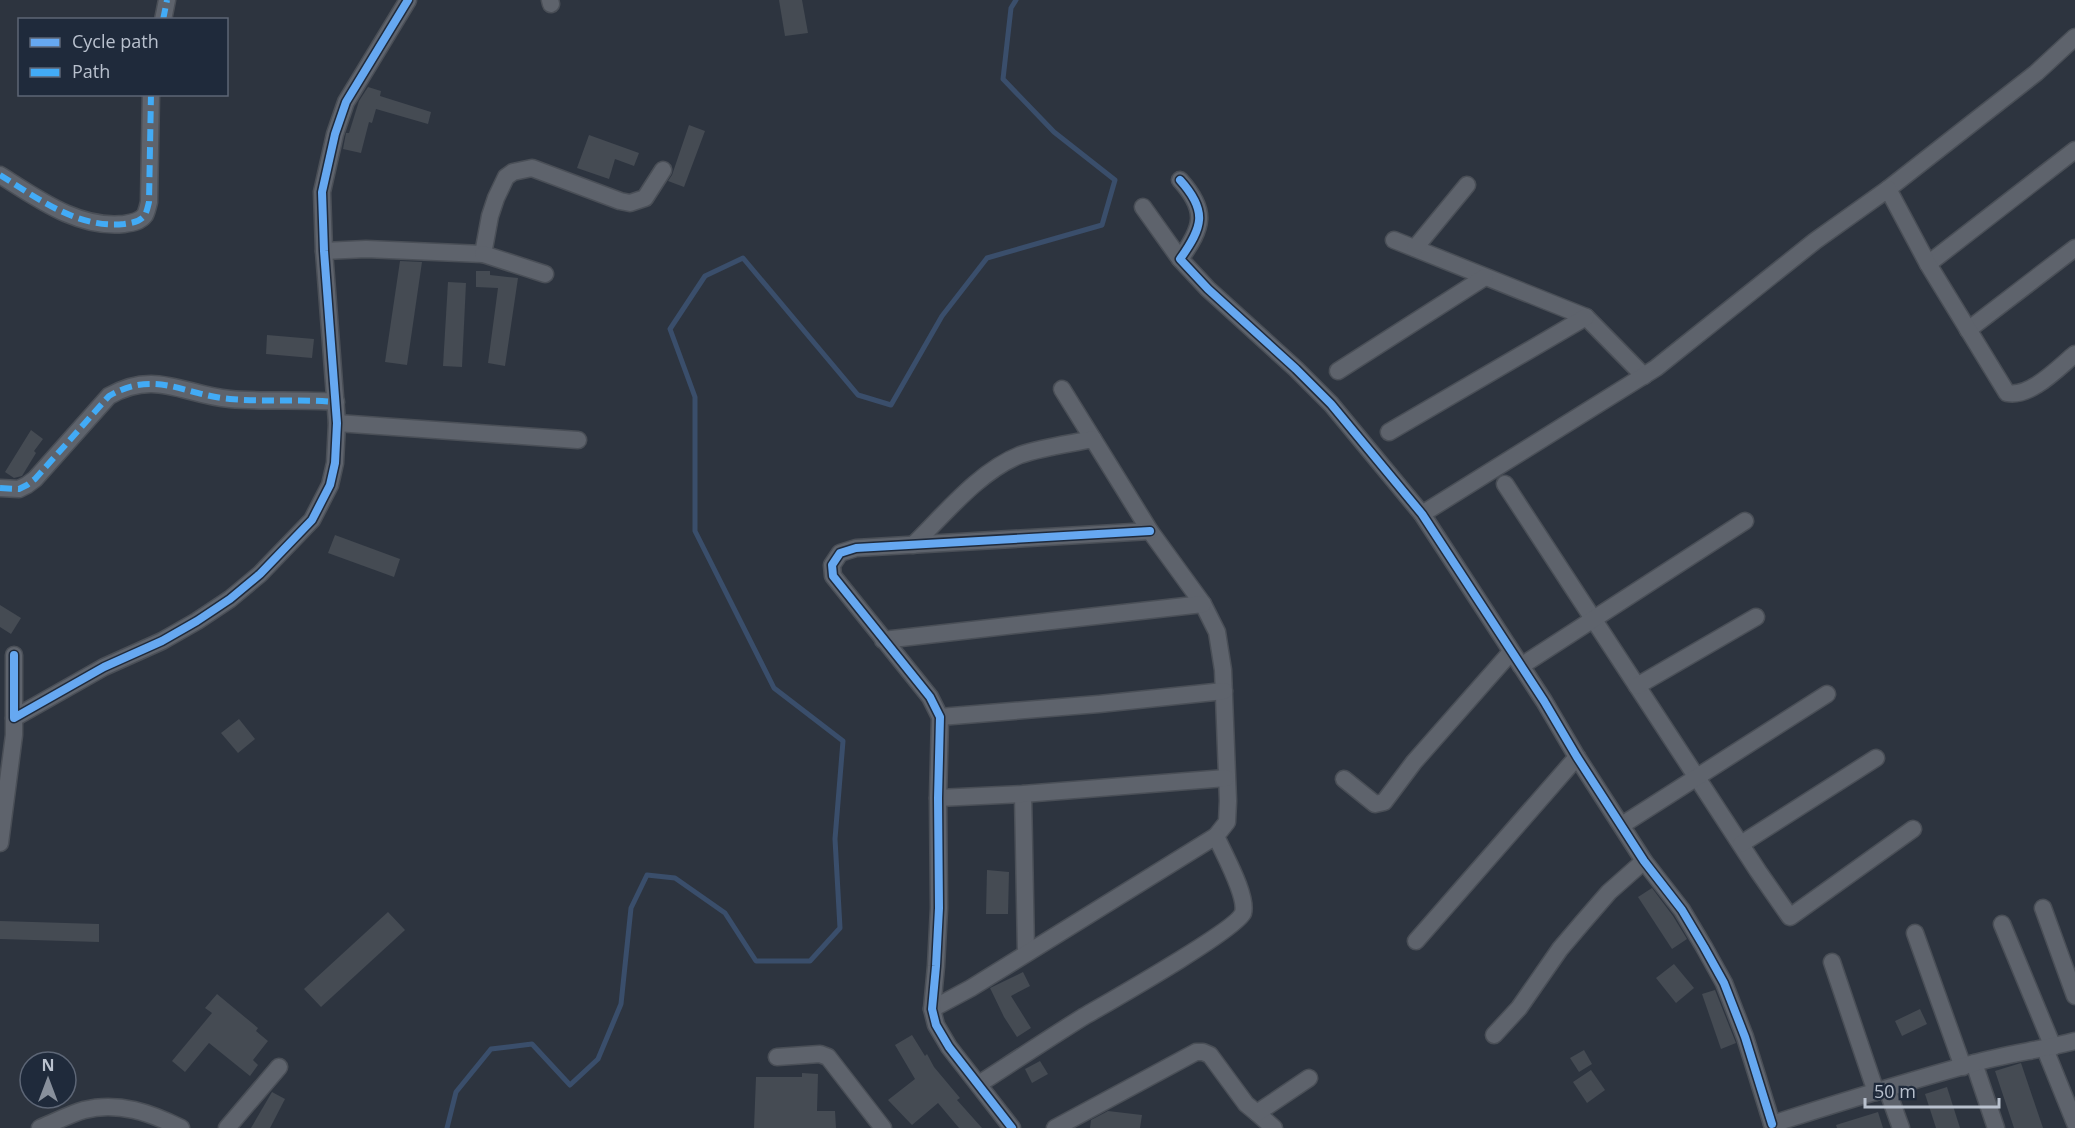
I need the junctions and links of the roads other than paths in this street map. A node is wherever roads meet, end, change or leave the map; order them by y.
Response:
1 (167, 0) edge
2 (408, 0) edge
3 (163, 18) edge
4 (2075, 37) edge
5 (151, 96) edge
6 (2075, 150) edge
7 (663, 170) dead end
8 (0, 175) edge
9 (1180, 180) dead end
10 (1467, 185) dead end
11 (1888, 189) junction
12 (1143, 207) dead end
13 (1394, 240) dead end
14 (1415, 248) junction
15 (2075, 248) edge
16 (324, 251) junction
17 (483, 254) junction
18 (1180, 259) junction
19 (1928, 264) junction
20 (545, 274) dead end
21 (1485, 277) junction
22 (1586, 317) junction
23 (1968, 330) junction
24 (2075, 354) edge
25 (1338, 371) dead end
26 (1644, 376) junction
27 (1062, 389) dead end
28 (336, 402) junction
29 (337, 423) junction
30 (1389, 432) dead end
31 (1093, 439) junction
32 (578, 440) dead end
33 (1505, 484) dead end
34 (0, 488) edge
35 (1422, 514) junction
36 (1745, 521) dead end
37 (1150, 531) junction
38 (913, 545) junction
39 (1203, 604) junction
40 (1756, 616) dead end
41 (1593, 620) junction
42 (883, 640) junction
43 (1511, 652) junction
44 (14, 655) dead end
45 (1521, 666) junction
46 (1637, 686) junction
47 (1224, 691) junction
48 (1827, 693) dead end
49 (940, 717) junction
50 (10, 729) edge
51 (1577, 757) junction
52 (1876, 758) dead end
53 (1698, 777) junction
54 (1226, 778) junction
55 (1344, 779) dead end
56 (1023, 794) junction
57 (938, 798) junction
58 (1622, 825) junction
59 (1913, 829) dead end
60 (1216, 836) junction
61 (0, 843) edge
62 (1741, 844) junction
63 (1644, 861) junction
64 (2043, 908) dead end
65 (2002, 924) dead end
66 (1916, 933) dead end
67 (1416, 942) dead end
68 (1026, 952) junction
69 (1832, 962) dead end
70 (2075, 996) edge
71 (932, 1009) junction
72 (1494, 1035) dead end
73 (2075, 1041) edge
74 (2049, 1048) junction
75 (777, 1057) dead end
76 (1968, 1065) junction
77 (279, 1067) dead end
78 (1310, 1078) dead end
79 (979, 1084) junction
80 (1881, 1090) junction
81 (1257, 1113) junction
82 (2075, 1123) edge
83 (1773, 1126) edge
84 (40, 1128) edge
85 (180, 1128) edge
86 (227, 1128) edge
87 (883, 1128) edge
88 (1012, 1128) edge
89 (1055, 1128) edge
90 (1274, 1128) edge
91 (1901, 1128) edge
92 (1996, 1128) edge

1 - 3 street
2 - 16 street
4 - 11 street
5 - 8 street
6 - 19 street
7 - 17 street
9 - 18 street
10 - 14 street
11 - 19 street
11 - 26 street
12 - 18 street
13 - 14 street
14 - 21 street
15 - 23 street
16 - 17 street
16 - 28 street
17 - 20 street
18 - 35 street
19 - 23 street
21 - 22 street
21 - 25 street
22 - 26 street
22 - 30 street
23 - 24 street
26 - 35 street
27 - 31 street
28 - 29 street
28 - 34 street
29 - 32 street
29 - 50 street
31 - 37 street
31 - 38 street
33 - 41 street
35 - 43 street
36 - 41 street
37 - 38 street
37 - 39 street
38 - 42 street
39 - 42 street
39 - 47 street
40 - 46 street
41 - 45 street
41 - 46 street
42 - 49 street
43 - 45 street
43 - 55 street
44 - 50 street
45 - 51 street
46 - 53 street
47 - 49 street
47 - 54 street
48 - 53 street
49 - 57 street
50 - 61 street
51 - 58 street
51 - 67 street
52 - 62 street
53 - 58 street
53 - 62 street
54 - 56 street
54 - 60 street
56 - 57 street
56 - 68 street
57 - 71 street
58 - 63 street
59 - 62 street
60 - 68 street
60 - 79 street
63 - 72 street
63 - 83 street
64 - 70 street
65 - 74 street
66 - 76 street
68 - 71 street
69 - 80 street
71 - 79 street
73 - 74 street
74 - 76 street
74 - 82 street
75 - 87 street
76 - 80 street
76 - 92 street
77 - 86 street
78 - 81 street
79 - 88 street
80 - 83 street
80 - 91 street
81 - 89 street
81 - 90 street
84 - 85 street

